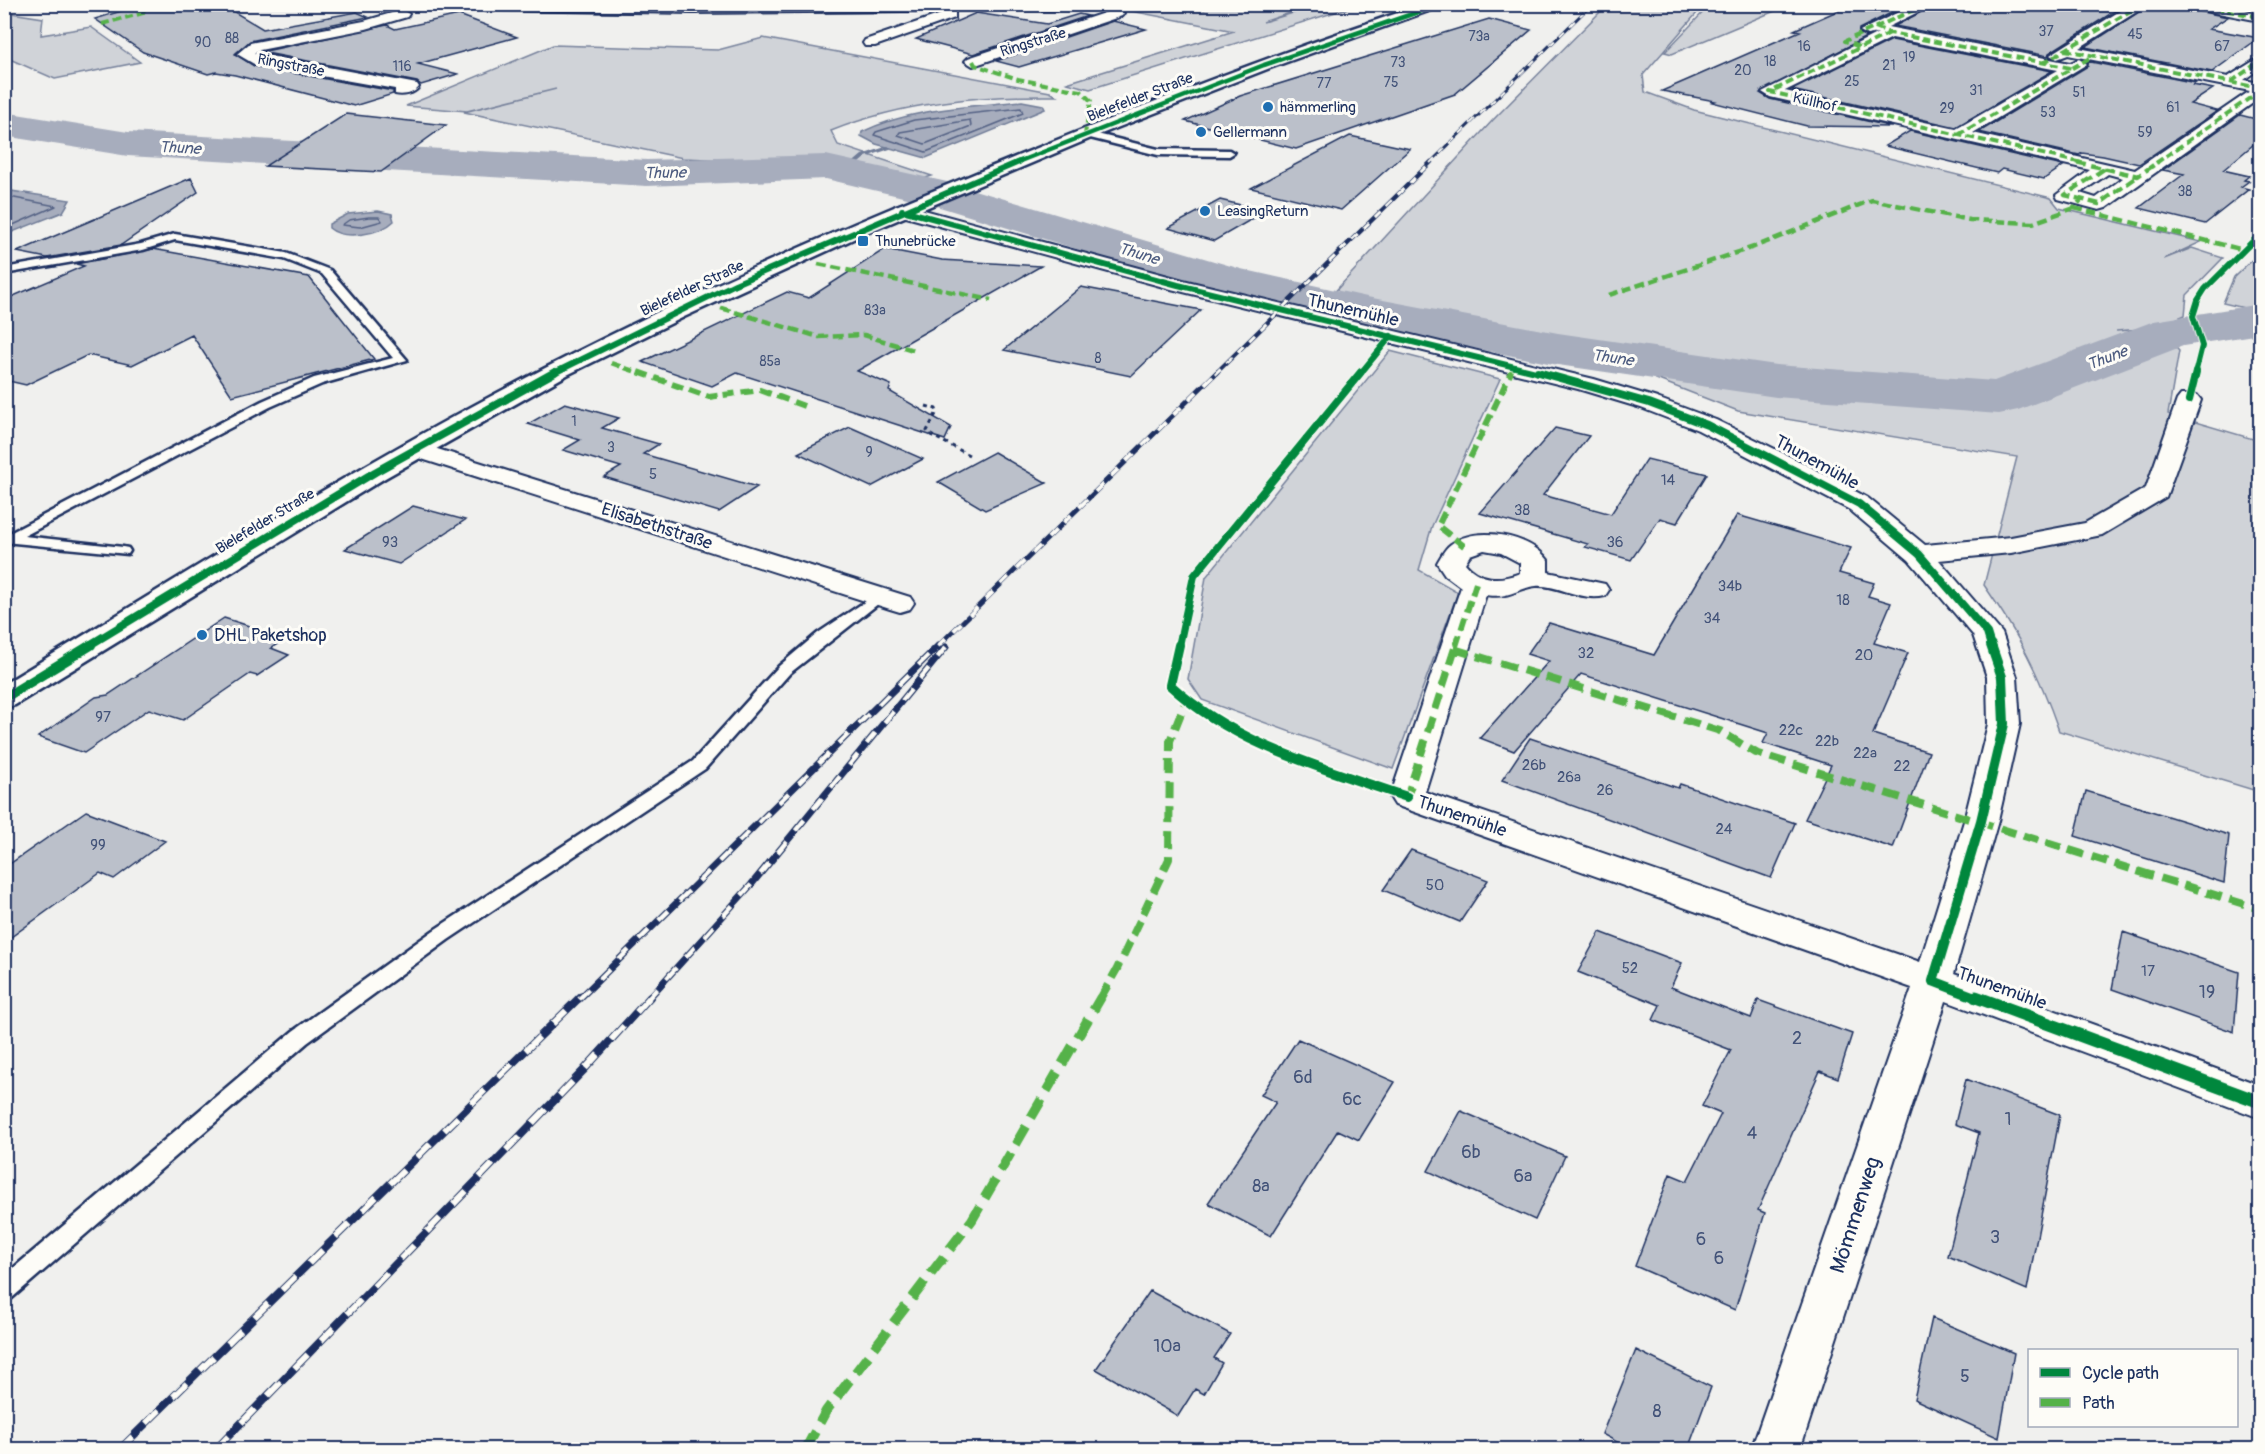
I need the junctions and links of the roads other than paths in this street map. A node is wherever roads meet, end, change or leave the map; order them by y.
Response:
1 (369, 4) edge
2 (1204, 4) edge
3 (1441, 4) edge
4 (1927, 4) edge
5 (2142, 4) edge
6 (2192, 4) edge
7 (446, 5) edge
8 (1034, 5) edge
9 (1163, 5) edge
10 (416, 6) junction
11 (585, 6) edge
12 (779, 6) edge
13 (892, 6) edge
14 (1124, 6) edge
15 (694, 7) edge
16 (962, 7) junction
17 (2260, 16) edge
18 (1882, 30) junction
19 (870, 44) dead end
20 (2065, 50) junction
21 (2093, 56) junction
22 (973, 61) dead end
23 (2043, 63) junction
24 (2258, 66) edge
25 (2071, 68) junction
26 (429, 80) dead end
27 (2231, 82) junction
28 (2260, 89) edge
29 (1085, 134) junction
30 (1958, 135) junction
31 (1229, 153) dead end
32 (2104, 169) junction
33 (2138, 176) junction
34 (912, 206) junction
35 (4, 271) edge
36 (2189, 400) dead end
37 (415, 449) junction
38 (7, 539) edge
39 (123, 551) dead end
40 (1919, 554) junction
41 (1534, 577) junction
42 (1476, 583) junction
43 (1595, 590) dead end
44 (889, 600) joint
45 (4, 698) edge
46 (1933, 981) junction
47 (2260, 1102) edge
48 (4, 1291) edge
49 (1775, 1449) edge

1 - 10 street
2 - 9 street
3 - 29 main road, Bielefelder Straße
4 - 18 street, Küllhof
5 - 20 street
6 - 17 street
7 - 10 street
7 - 11 street
8 - 14 street
8 - 16 street
9 - 14 street
10 - 26 street, Ringstraße
11 - 15 street
12 - 13 street
12 - 15 street
13 - 16 street
14 - 22 street, Ringstraße
16 - 19 street
18 - 23 street
18 - 30 street, Küllhof
20 - 21 street
20 - 23 street
21 - 25 street
21 - 27 street
23 - 25 street
24 - 27 street
25 - 30 street
27 - 28 street
28 - 33 street
29 - 31 lane
29 - 34 main road, Bielefelder Straße
30 - 32 street, Küllhof
32 - 33 street, Küllhof
32 - 33 street
34 - 37 main road, Bielefelder Straße
34 - 40 street, Thunemühle
35 - 38 lane
36 - 40 street
37 - 44 street, Elisabethstraße
37 - 45 main road, Bielefelder Straße
38 - 39 lane
40 - 46 street, Thunemühle
41 - 42 street
41 - 42 street
41 - 43 street
42 - 46 street, Thunemühle
44 - 48 lane
46 - 47 street, Thunemühle
46 - 49 street, Mömmenweg

